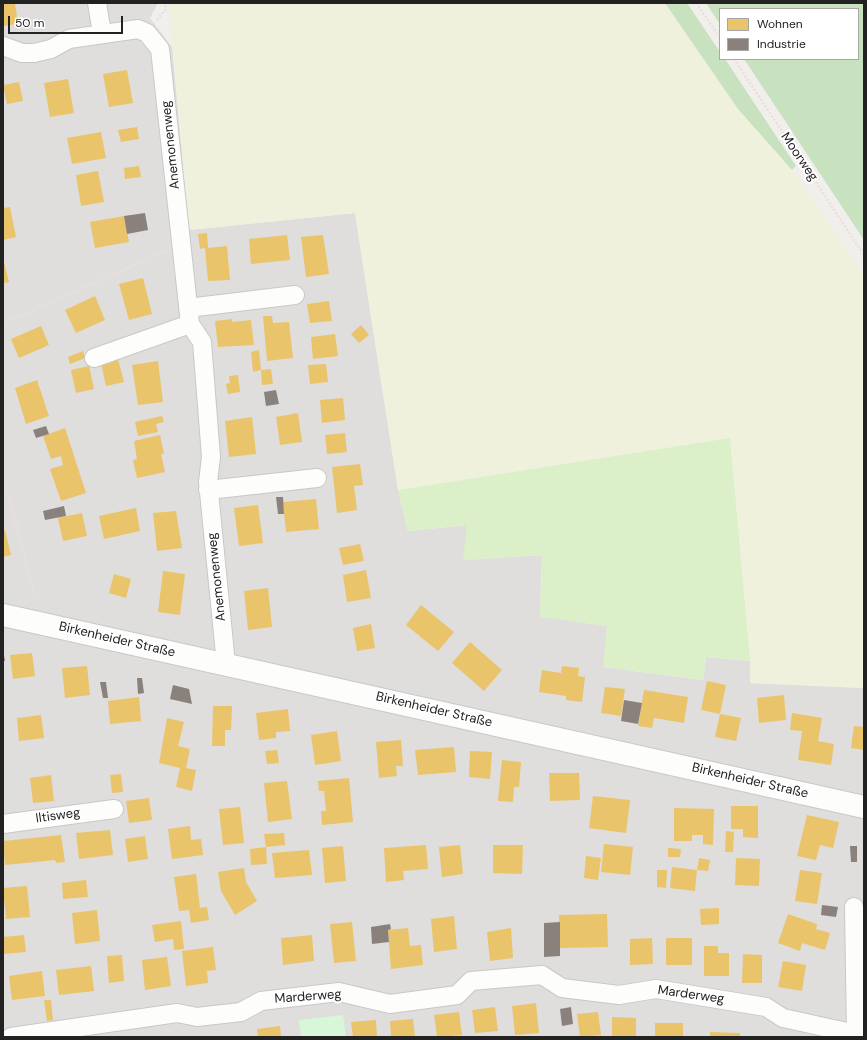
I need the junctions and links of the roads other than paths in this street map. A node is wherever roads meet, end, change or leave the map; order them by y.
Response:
1 (97, 3) edge
2 (102, 33) junction
3 (3, 46) edge
4 (295, 295) dead end
5 (189, 316) junction
6 (94, 358) dead end
7 (317, 478) dead end
8 (208, 490) junction
9 (3, 615) edge
10 (226, 664) junction
11 (864, 806) edge
12 (114, 809) dead end
13 (3, 824) edge
14 (854, 907) dead end
15 (856, 1035) edge
16 (11, 1037) edge

1 - 2 street
2 - 3 street, Anemonenweg
2 - 5 street, Anemonenweg
4 - 5 street
5 - 6 street
5 - 8 street, Anemonenweg
7 - 8 street
8 - 10 street, Anemonenweg
9 - 10 street, Birkenheider Straße
10 - 11 street, Birkenheider Straße
12 - 13 street, Iltisweg
14 - 15 street, Marderweg
15 - 16 street, Marderweg

